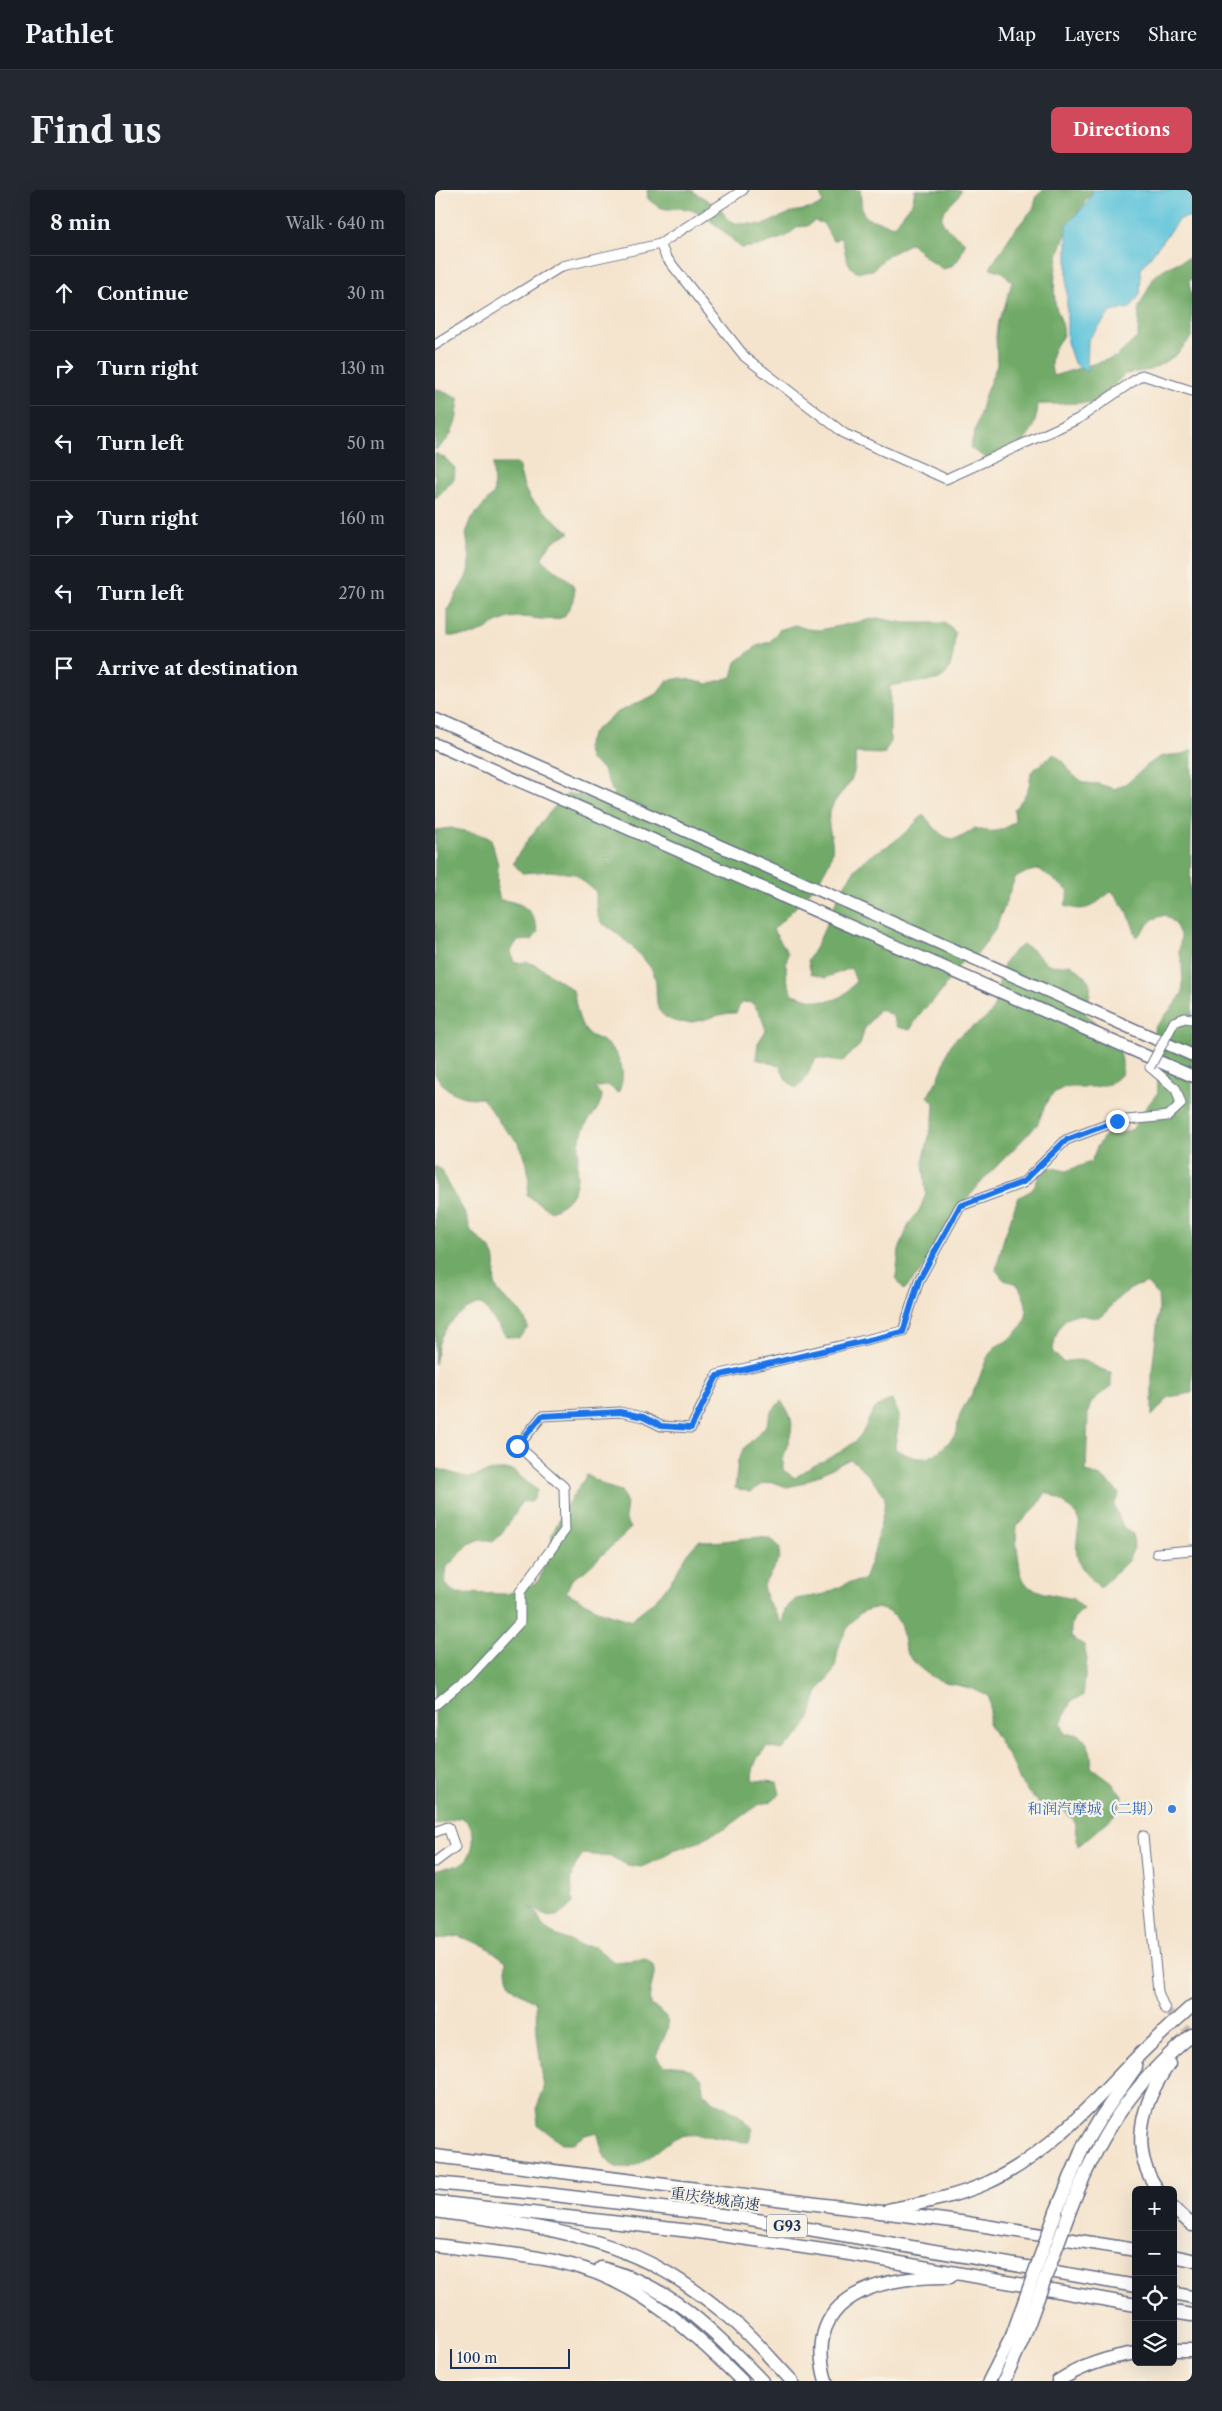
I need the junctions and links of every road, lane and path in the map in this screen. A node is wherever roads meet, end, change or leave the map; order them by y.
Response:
1 (743, 190) edge
2 (660, 244) junction
3 (435, 345) edge
4 (1192, 391) edge
5 (435, 720) edge
6 (435, 744) edge
7 (1192, 1019) edge
8 (1192, 1055) edge
9 (1192, 1076) edge
10 (1192, 1550) edge
11 (1157, 1553) dead end
12 (435, 1705) edge
13 (435, 1832) edge
14 (1143, 1836) dead end
15 (435, 1862) edge
16 (1192, 2006) edge
17 (1165, 2009) tunnel mouth
18 (1157, 2038) junction
19 (1188, 2038) edge
20 (435, 2156) edge
21 (435, 2183) edge
22 (1155, 2186) edge
23 (435, 2202) edge
24 (435, 2212) edge
25 (878, 2212) junction
26 (1177, 2212) edge
27 (1063, 2213) junction
28 (1192, 2225) edge
29 (435, 2245) edge
30 (1132, 2249) edge
31 (1177, 2257) edge
32 (1192, 2260) edge
33 (563, 2263) junction
34 (989, 2277) junction
35 (1132, 2285) edge
36 (1177, 2294) edge
37 (1192, 2297) edge
38 (1132, 2303) edge
39 (1177, 2313) edge
40 (1192, 2315) edge
41 (1017, 2338) junction
42 (1177, 2350) edge
43 (1192, 2350) edge
44 (1132, 2354) edge
45 (742, 2381) edge
46 (762, 2381) edge
47 (792, 2381) edge
48 (825, 2381) edge
49 (989, 2381) edge
50 (1003, 2381) edge
51 (1058, 2381) edge

1 - 2 street
2 - 3 street
2 - 4 street
5 - 8 main road
6 - 9 main road
7 - 12 street, bridge
10 - 11 street
13 - 15 street
14 - 17 street
16 - 18 highway
18 - 25 highway
18 - 27 highway
19 - 22 highway
19 - 27 highway
20 - 25 highway
21 - 35 highway, 重庆绕城高速 / G93
23 - 34 highway, G93
24 - 47 highway
25 - 30 highway
26 - 28 highway
27 - 41 highway, bridge
29 - 33 highway
31 - 32 highway
33 - 45 highway
33 - 46 highway
34 - 38 highway, G93
34 - 48 highway
36 - 37 highway
39 - 40 highway
41 - 49 highway
41 - 50 highway
42 - 43 highway
44 - 51 highway

